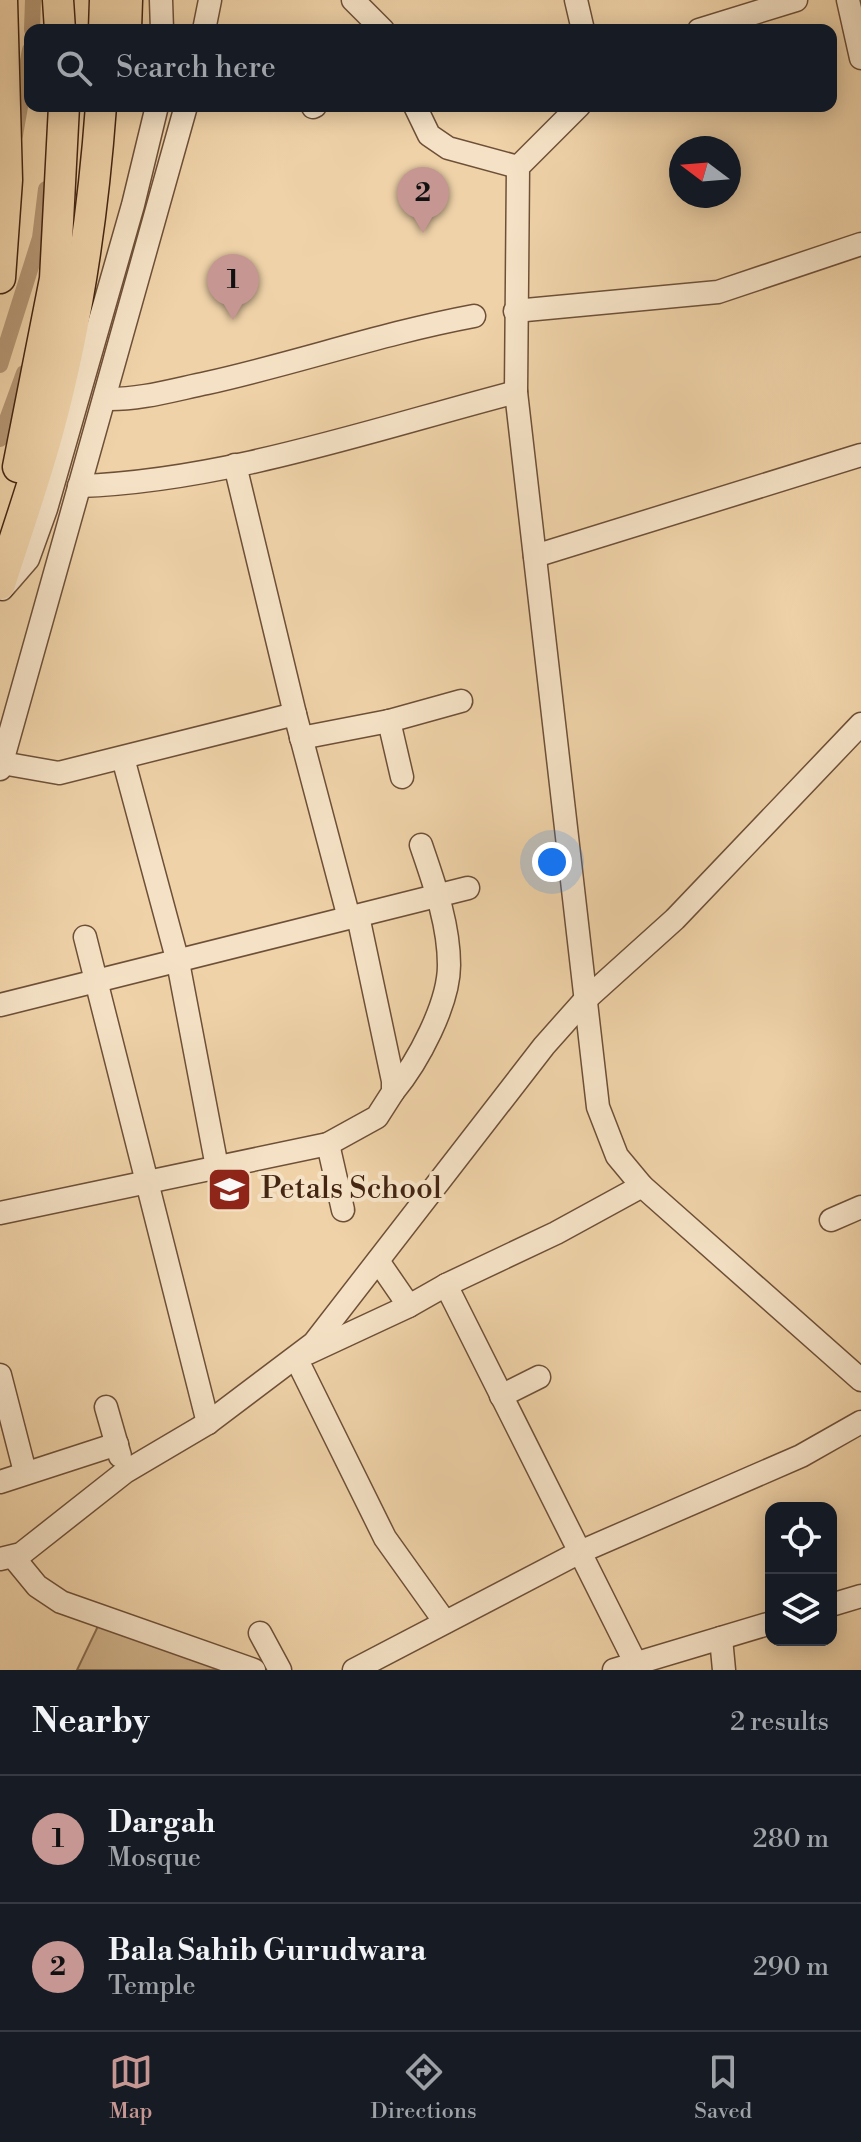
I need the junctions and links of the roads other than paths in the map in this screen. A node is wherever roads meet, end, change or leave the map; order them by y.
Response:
1 (2, 0) edge
2 (58, 0) edge
3 (105, 0) edge
4 (127, 0) edge
5 (161, 0) edge
6 (210, 0) edge
7 (353, 0) edge
8 (576, 0) edge
9 (796, 0) edge
10 (848, 0) edge
11 (60, 24) edge
12 (104, 24) edge
13 (126, 24) edge
14 (162, 24) edge
15 (205, 24) edge
16 (377, 24) edge
17 (582, 24) edge
18 (718, 24) edge
19 (861, 58) edge
20 (64, 112) edge
21 (101, 112) edge
22 (113, 112) edge
23 (155, 112) edge
24 (184, 112) edge
25 (418, 112) edge
26 (573, 112) edge
27 (518, 167) junction
28 (94, 201) junction
29 (861, 244) edge
30 (0, 278) edge
31 (515, 311) junction
32 (474, 316) dead end
33 (516, 392) junction
34 (105, 399) junction
35 (861, 455) edge
36 (235, 465) junction
37 (79, 486) junction
38 (0, 527) edge
39 (535, 556) junction
40 (28, 559) junction
41 (57, 564) junction
42 (0, 584) edge
43 (0, 591) edge
44 (461, 701) dead end
45 (295, 714) junction
46 (389, 721) junction
47 (860, 728) edge
48 (301, 738) junction
49 (123, 758) junction
50 (1, 766) edge
51 (402, 777) dead end
52 (421, 845) dead end
53 (468, 888) dead end
54 (438, 895) junction
55 (353, 917) junction
56 (85, 937) dead end
57 (178, 962) junction
58 (95, 979) junction
59 (584, 1001) junction
60 (0, 1005) edge
61 (393, 1092) junction
62 (328, 1144) junction
63 (217, 1167) junction
64 (148, 1183) junction
65 (642, 1186) junction
66 (861, 1207) edge
67 (343, 1210) dead end
68 (0, 1213) edge
69 (831, 1220) dead end
70 (378, 1261) junction
71 (446, 1285) junction
72 (409, 1306) junction
73 (296, 1358) junction
74 (0, 1375) edge
75 (539, 1377) dead end
76 (861, 1380) edge
77 (501, 1396) junction
78 (106, 1407) dead end
79 (861, 1422) edge
80 (208, 1423) junction
81 (117, 1444) junction
82 (25, 1472) junction
83 (125, 1472) junction
84 (0, 1482) edge
85 (580, 1552) junction
86 (7, 1558) edge
87 (861, 1596) edge
88 (837, 1603) edge
89 (445, 1622) junction
90 (765, 1625) edge
91 (260, 1633) dead end
92 (721, 1638) junction
93 (624, 1666) edge
94 (254, 1670) edge
95 (280, 1670) edge
96 (354, 1670) edge
97 (724, 1670) edge

1 - 30 highway
2 - 11 highway
3 - 12 highway
4 - 13 highway
5 - 14 street
6 - 15 street
7 - 16 street
8 - 17 street
9 - 18 street
10 - 19 street
20 - 38 highway
21 - 28 highway
22 - 28 highway
23 - 40 street
24 - 34 street
25 - 27 street
26 - 27 street
27 - 31 street
28 - 42 highway
29 - 31 street
31 - 33 street
32 - 34 street
33 - 36 street
33 - 39 street
34 - 37 street
35 - 39 street
36 - 37 street
36 - 45 street
37 - 41 street
39 - 59 street
40 - 41 street
40 - 43 street
41 - 50 street
44 - 46 street
45 - 48 street
45 - 49 street
46 - 48 street
46 - 51 street
47 - 59 street
48 - 55 street
49 - 50 street
49 - 57 street
52 - 54 street
53 - 54 street
54 - 55 street
54 - 61 street
55 - 57 street
55 - 61 street
56 - 58 street
57 - 58 street
57 - 63 street
58 - 60 street
58 - 64 street
59 - 65 street
59 - 70 street
61 - 62 street
62 - 63 street
62 - 67 street
63 - 64 street
64 - 68 street
64 - 80 street
65 - 71 street
65 - 76 street
66 - 69 street
70 - 72 street
70 - 73 street
71 - 72 street
71 - 77 street
72 - 73 street
73 - 80 street
73 - 89 street
74 - 82 street
75 - 77 street
77 - 85 street
78 - 81 street
79 - 85 street
80 - 83 street
81 - 82 street
81 - 83 street
82 - 84 street
83 - 86 street
85 - 89 street
85 - 93 street
86 - 94 street
87 - 88 street
89 - 96 street
90 - 92 street
91 - 95 street
92 - 93 street
92 - 97 street

